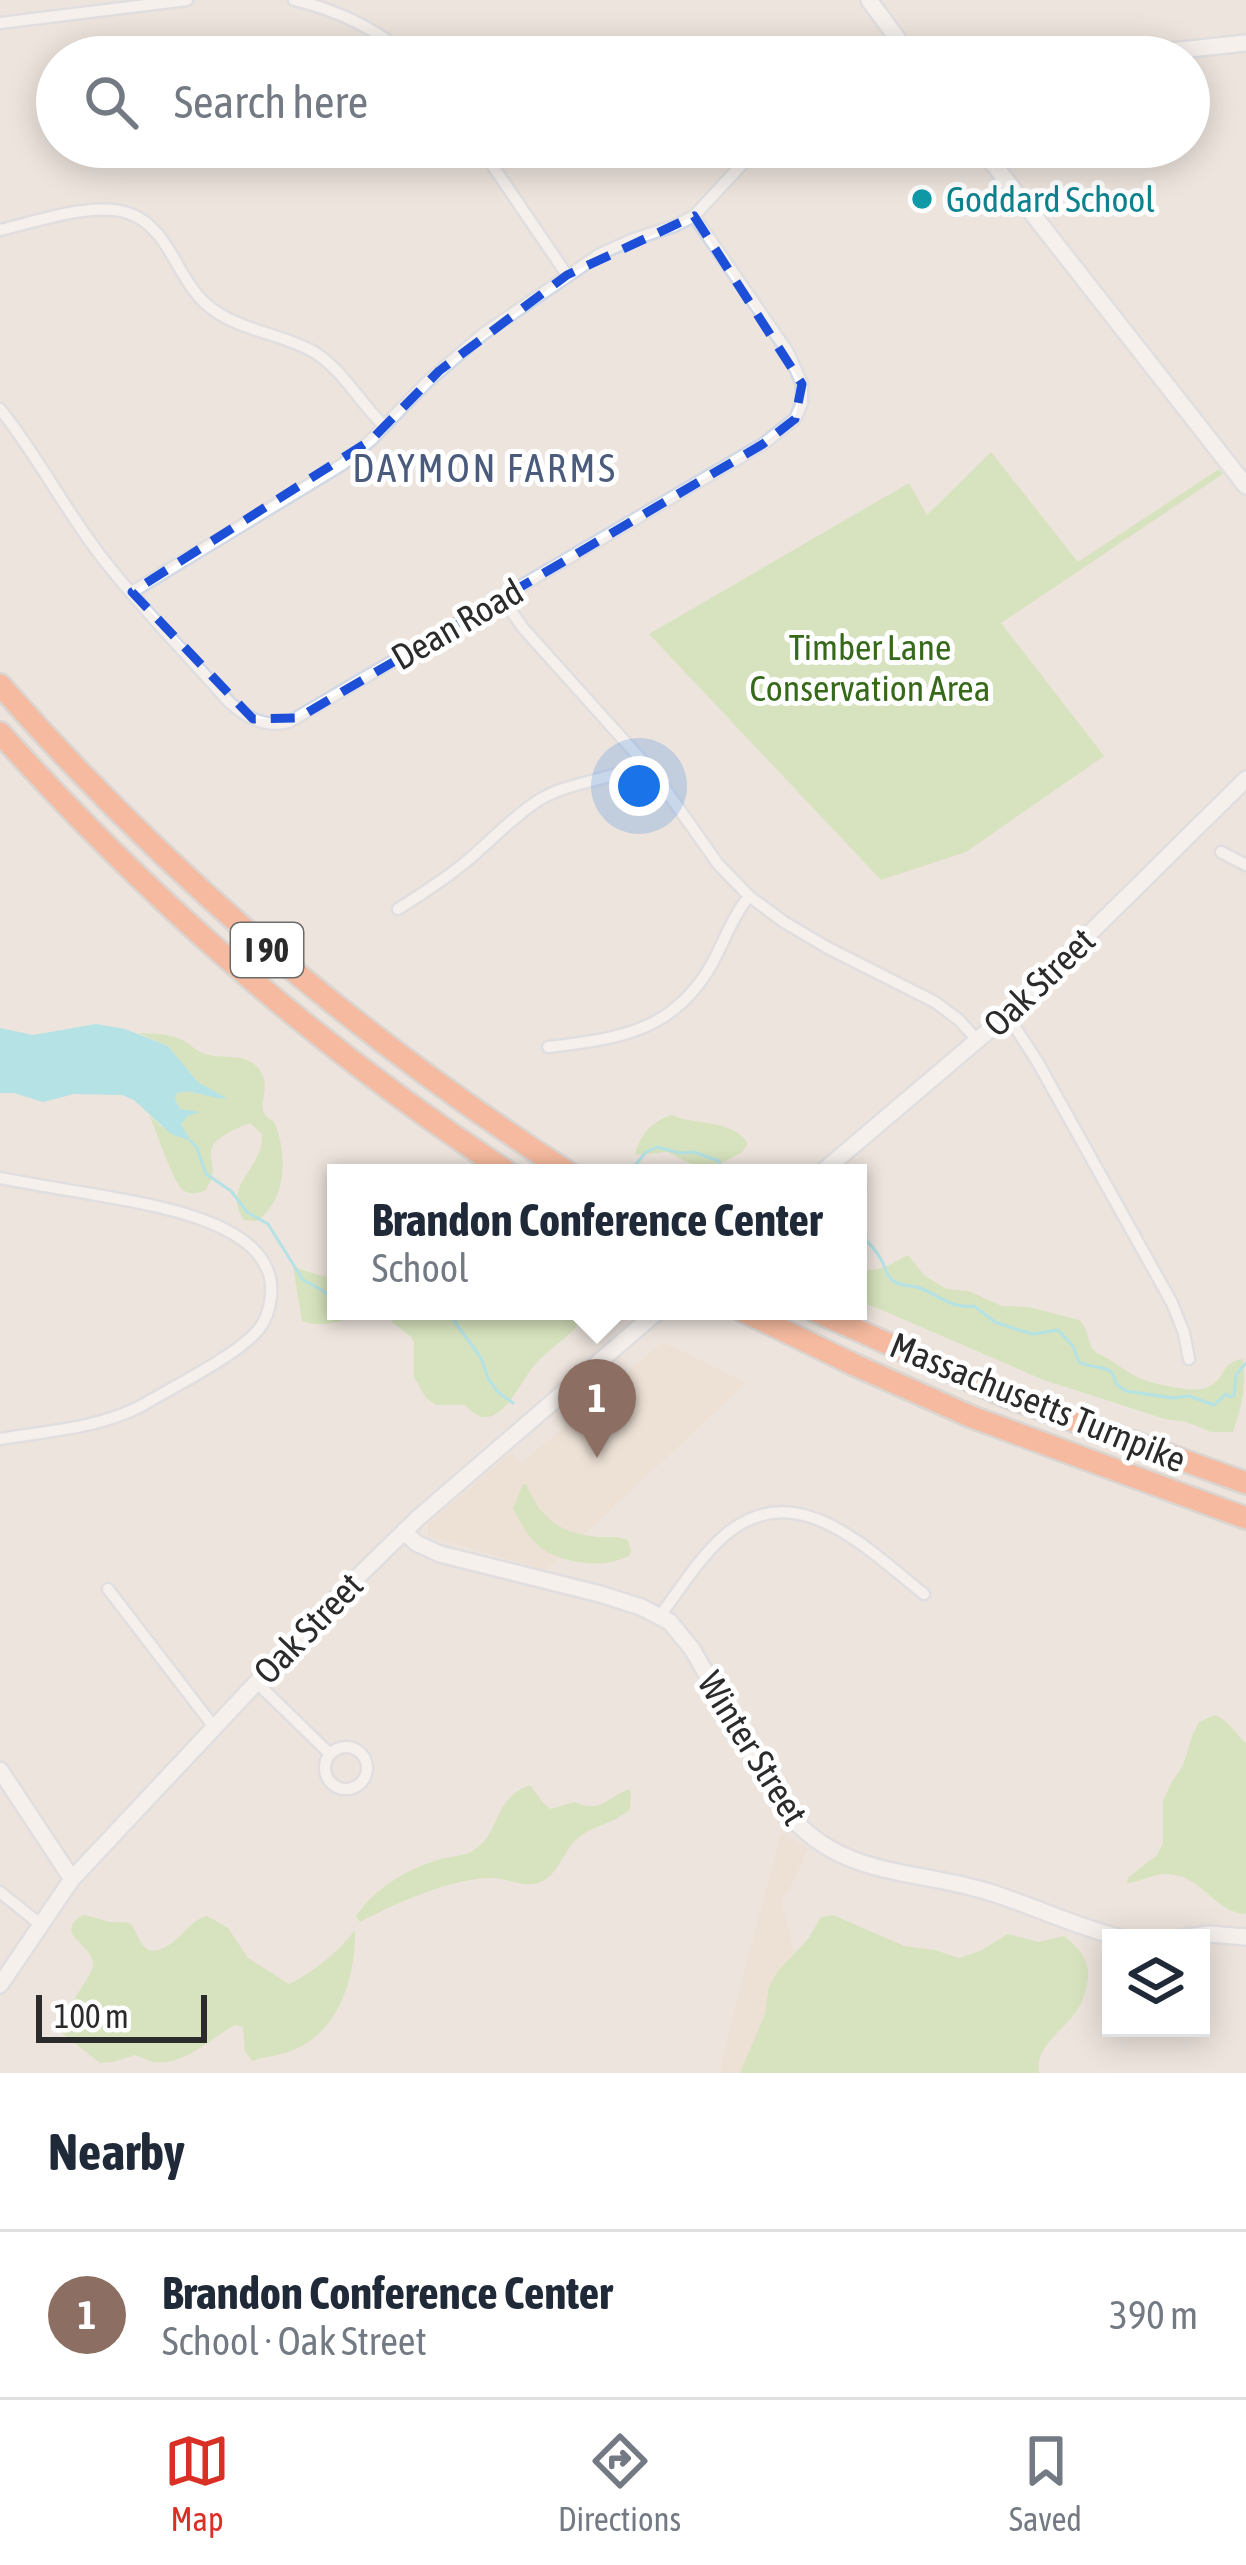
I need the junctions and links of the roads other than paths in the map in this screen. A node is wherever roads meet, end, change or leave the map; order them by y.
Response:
1 (187, 0) edge
2 (294, 0) edge
3 (869, 0) edge
4 (0, 23) edge
5 (380, 36) edge
6 (896, 36) edge
7 (1246, 43) edge
8 (1210, 47) edge
9 (494, 168) edge
10 (739, 168) edge
11 (996, 168) edge
12 (694, 216) junction
13 (0, 230) edge
14 (567, 275) junction
15 (0, 410) edge
16 (384, 426) junction
17 (1246, 487) edge
18 (132, 592) junction
19 (502, 598) junction
20 (0, 685) edge
21 (0, 733) edge
22 (643, 761) junction
23 (1246, 779) edge
24 (1221, 852) dead end
25 (1246, 866) edge
26 (749, 896) junction
27 (398, 909) dead end
28 (1006, 1015) junction
29 (977, 1040) junction
30 (548, 1047) dead end
31 (495, 1164) edge
32 (556, 1164) edge
33 (832, 1164) edge
34 (0, 1178) edge
35 (647, 1320) edge
36 (762, 1320) edge
37 (835, 1320) edge
38 (1189, 1359) dead end
39 (0, 1439) edge
40 (1246, 1483) edge
41 (1246, 1518) edge
42 (404, 1531) junction
43 (108, 1589) dead end
44 (924, 1594) dead end
45 (660, 1616) junction
46 (256, 1682) junction
47 (214, 1727) junction
48 (330, 1754) dead end
49 (0, 1770) edge
50 (72, 1879) junction
51 (0, 1892) edge
52 (41, 1925) junction
53 (1102, 1931) edge
54 (1210, 1934) edge
55 (1246, 1937) edge
56 (0, 1985) edge

1 - 4 street
2 - 5 street
3 - 6 main road
7 - 8 main road
9 - 14 street
10 - 12 street
11 - 17 main road
12 - 14 street
12 - 19 street, Dean Road
13 - 16 street
14 - 16 street
15 - 18 street, Dean Road
16 - 18 street
18 - 19 street, Dean Road
19 - 22 street
20 - 32 highway, I 90
21 - 31 highway, I 90
22 - 26 street
22 - 27 street
23 - 28 main road, Oak Street
24 - 25 street
26 - 29 street
26 - 30 street
28 - 29 main road, Oak Street
28 - 38 street
29 - 33 main road, Oak Street
34 - 39 street
35 - 42 main road, Oak Street
36 - 41 highway, Massachusetts Turnpike
37 - 40 highway, Massachusetts Turnpike
42 - 45 main road, Winter Street
42 - 46 main road, Oak Street
43 - 47 street
44 - 45 street
45 - 53 main road, Winter Street
46 - 47 main road, Oak Street
46 - 48 street
47 - 50 main road, Oak Street
49 - 50 main road
50 - 52 main road, Oak Street
51 - 52 street
52 - 56 main road, Oak Street
54 - 55 main road

